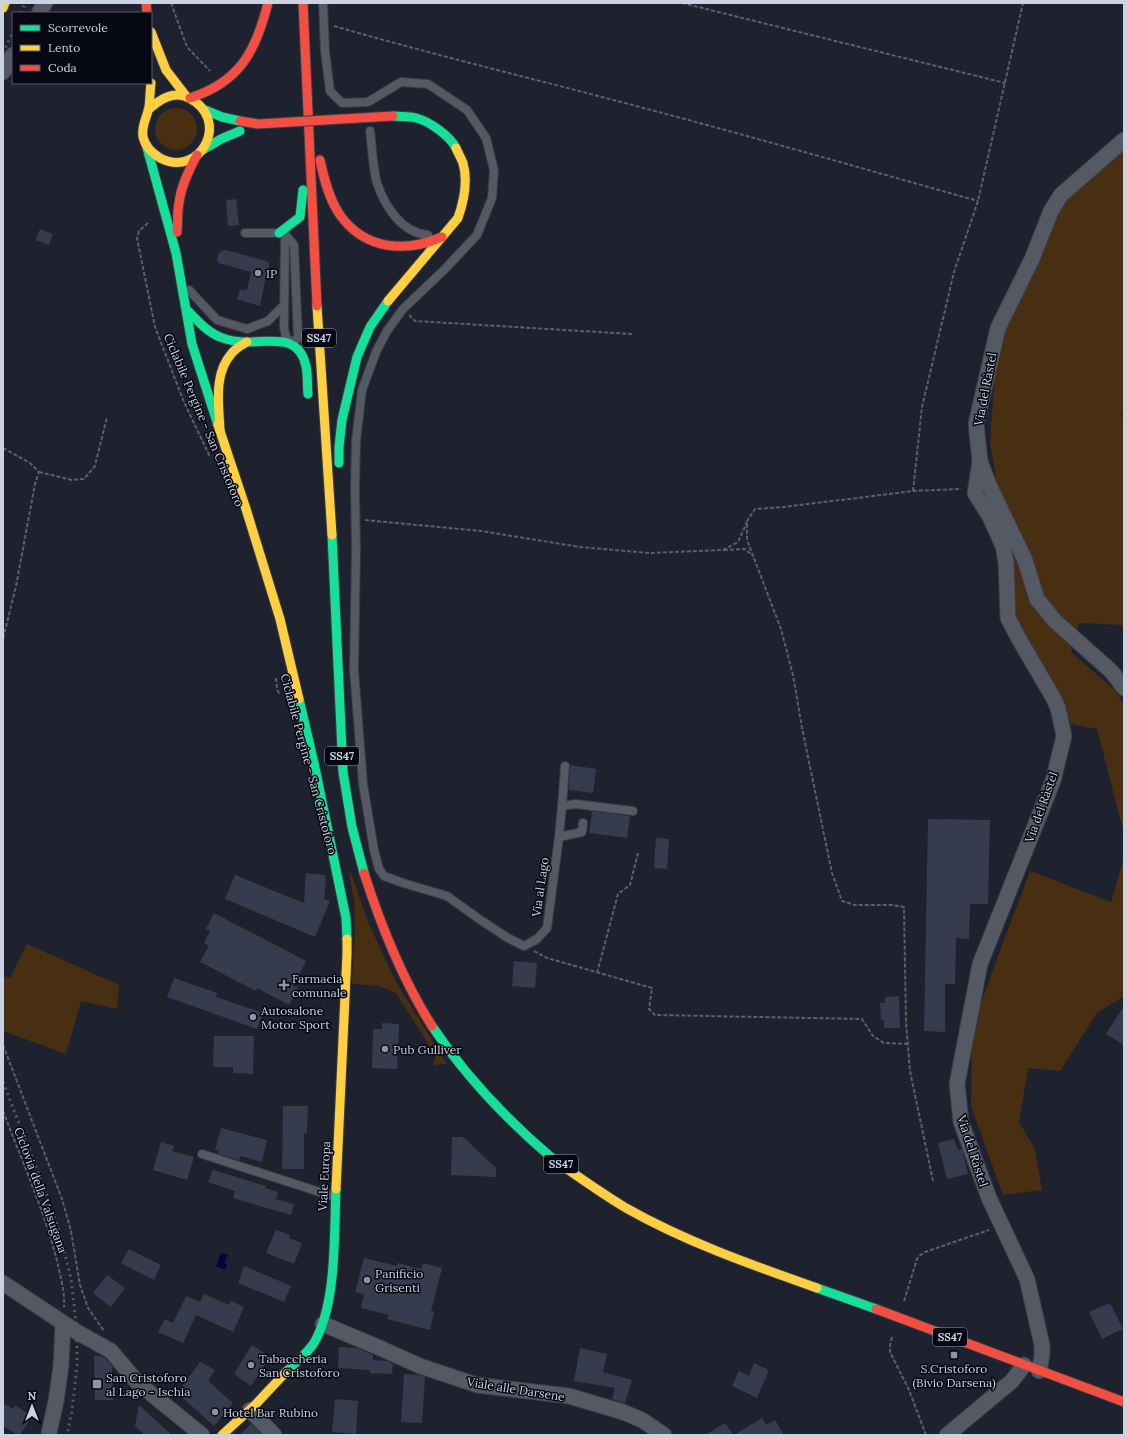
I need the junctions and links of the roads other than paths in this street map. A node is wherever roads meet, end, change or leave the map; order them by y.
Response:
1 (5, 3) edge
2 (45, 3) edge
3 (268, 3) edge
4 (303, 3) edge
5 (323, 3) edge
6 (3, 8) edge
7 (39, 12) edge
8 (152, 35) edge
9 (12, 57) edge
10 (3, 72) edge
11 (151, 84) edge
12 (188, 97) junction
13 (308, 104) junction
14 (148, 110) junction
15 (205, 110) junction
16 (258, 124) junction
17 (370, 131) dead end
18 (1124, 140) edge
19 (309, 143) junction
20 (146, 144) junction
21 (200, 152) junction
22 (245, 232) dead end
23 (282, 233) junction
24 (443, 237) junction
25 (176, 253) junction
26 (181, 283) junction
27 (284, 305) junction
28 (187, 310) junction
29 (247, 342) junction
30 (293, 344) junction
31 (308, 403) dead end
32 (220, 431) junction
33 (980, 461) junction
34 (339, 470) dead end
35 (338, 484) dead end
36 (320, 490) dead end
37 (332, 533) junction
38 (1124, 688) edge
39 (565, 766) dead end
40 (562, 806) junction
41 (633, 811) dead end
42 (583, 823) dead end
43 (559, 837) junction
44 (202, 1154) dead end
45 (335, 1197) junction
46 (3, 1283) edge
47 (63, 1323) junction
48 (323, 1324) junction
49 (1024, 1365) junction
50 (1040, 1371) junction
51 (1124, 1402) edge
52 (250, 1410) junction
53 (49, 1432) dead end
54 (660, 1434) edge
55 (202, 1435) edge
56 (222, 1435) edge
57 (274, 1435) edge
58 (947, 1435) edge

1 - 6 main road
2 - 7 street
3 - 12 main road
4 - 13 main road, SS47
5 - 43 lane, Via al Lago
8 - 12 main road
9 - 10 street
11 - 14 main road
12 - 14 main road
12 - 15 main road
13 - 19 main road, SS47
13 - 24 main road
14 - 20 main road
15 - 16 main road, bridge
15 - 21 main road
16 - 21 main road
16 - 24 main road, bridge
17 - 24 lane
18 - 33 street, Via del Ràstel
19 - 23 main road
19 - 37 main road, SS47
20 - 21 main road
20 - 25 main road
21 - 25 main road
22 - 23 lane
23 - 27 lane
23 - 30 lane
24 - 34 main road
25 - 26 main road, Viale Europa
26 - 27 lane
26 - 28 main road, Viale Europa
27 - 30 lane
28 - 29 main road
28 - 32 main road, Viale Europa
29 - 30 main road
29 - 32 main road
30 - 31 main road
32 - 45 main road, Viale Europa
33 - 38 street
33 - 50 street, Via del Ràstel
35 - 37 main road
36 - 37 main road
37 - 49 main road, SS47
39 - 40 lane, Via al Lago
40 - 41 lane
40 - 43 lane, Via al Lago
42 - 43 lane
44 - 45 lane
45 - 48 main road, Viale Europa
46 - 47 street
47 - 53 street
47 - 55 street
48 - 52 main road, Viale Europa
48 - 54 street, Viale alle Darsene
49 - 50 main road, SS47
49 - 58 street
50 - 51 main road, SS47
52 - 56 main road, Viale Europa
52 - 57 street

